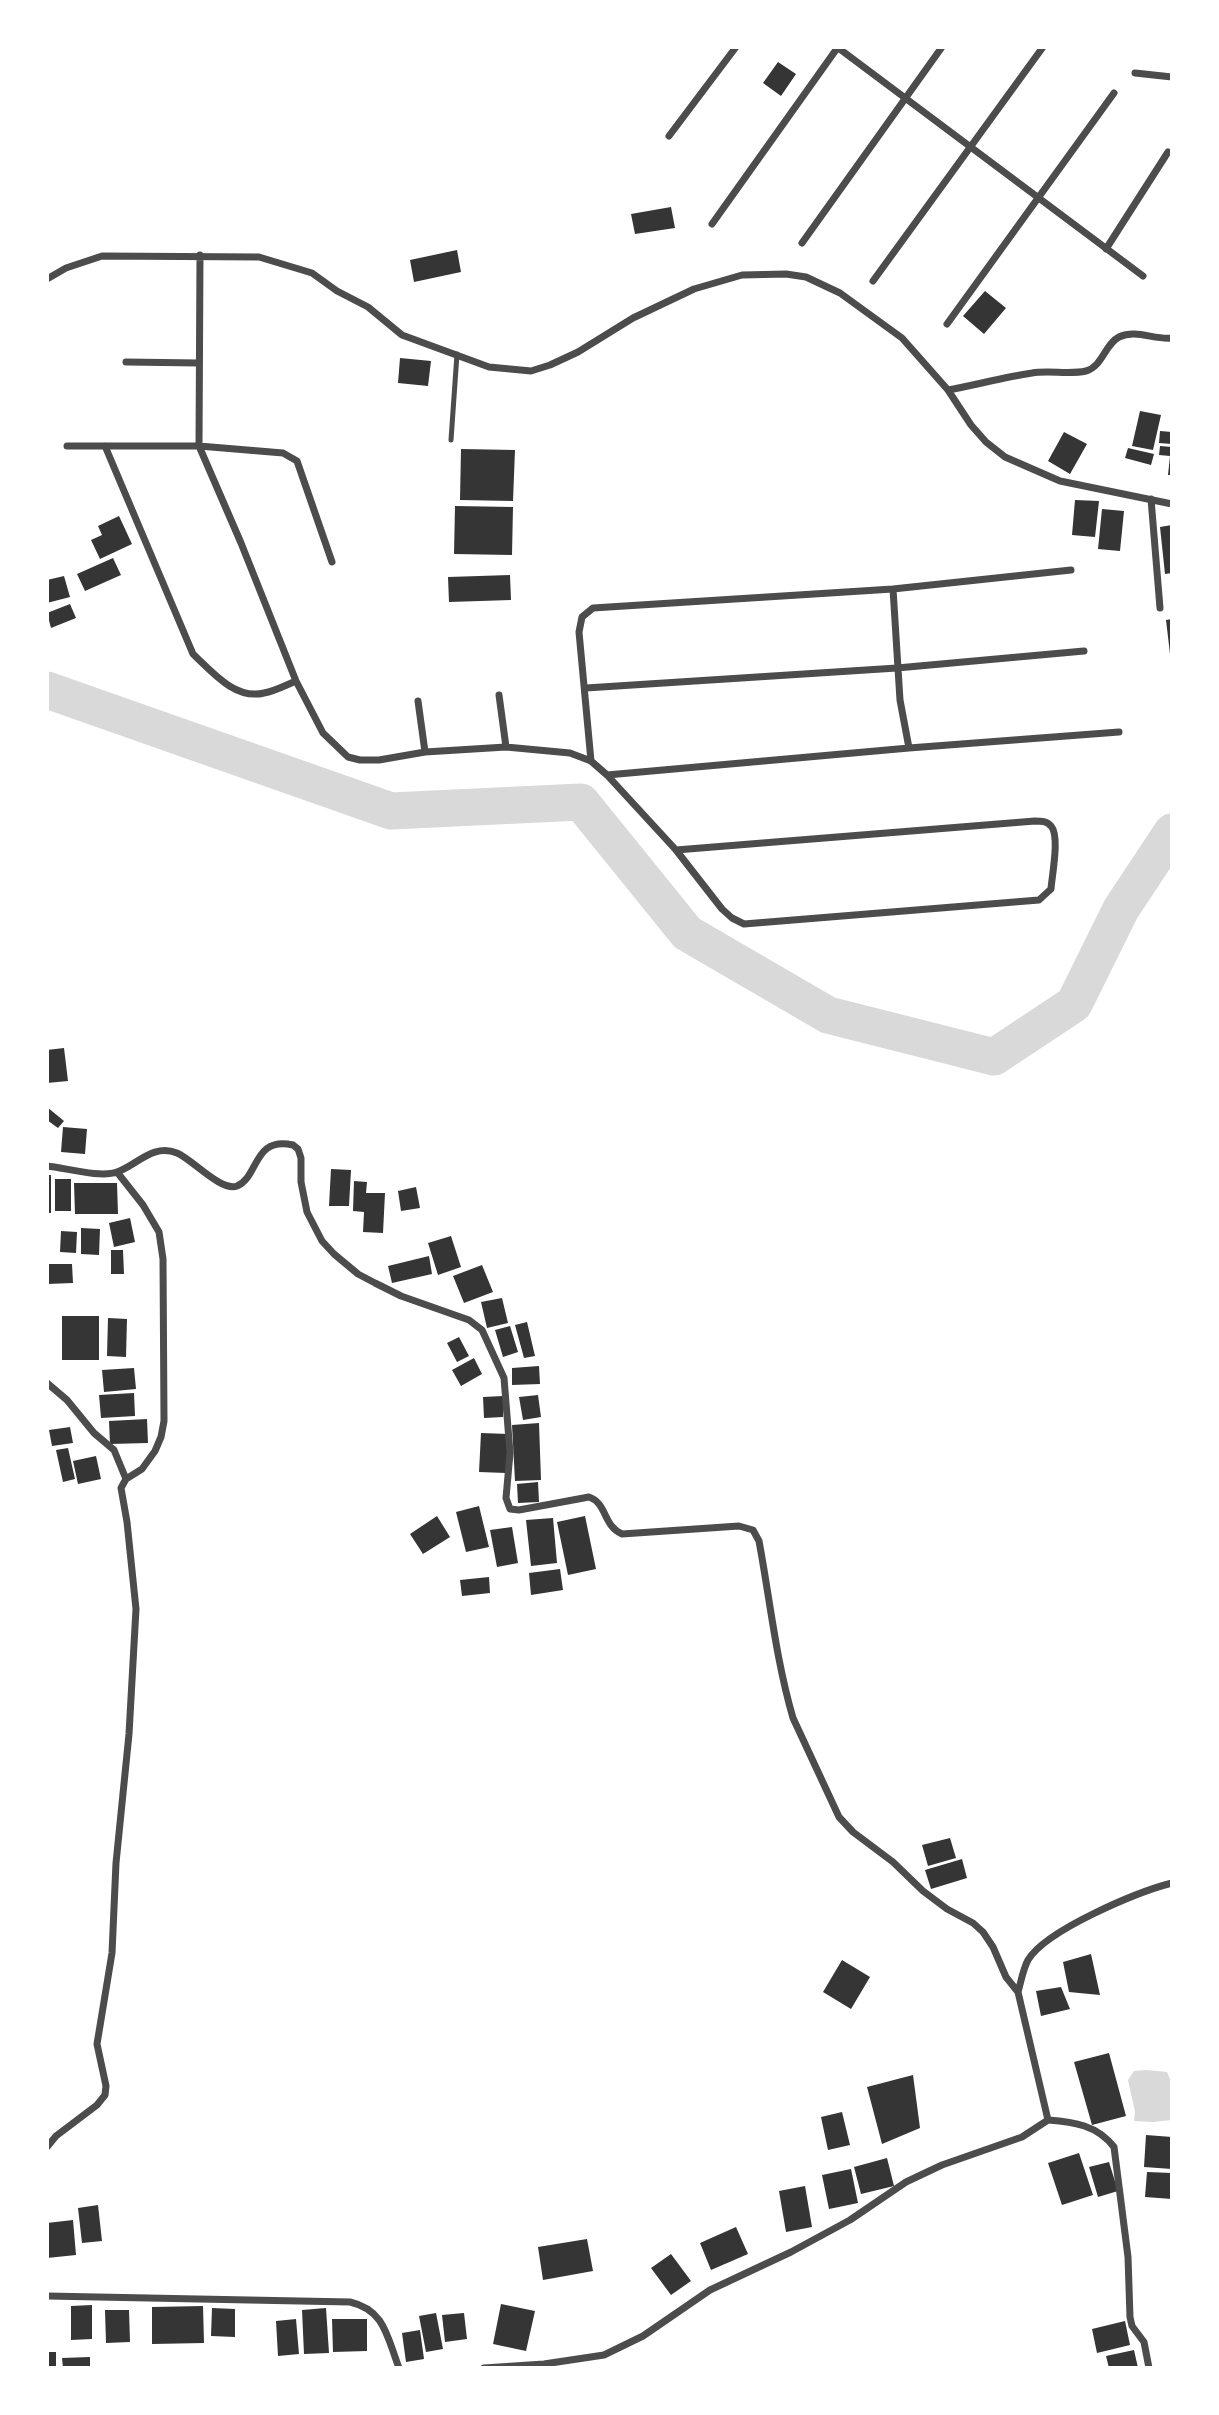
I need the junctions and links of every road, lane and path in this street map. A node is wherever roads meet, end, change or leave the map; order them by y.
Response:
1 (736, 47) edge
2 (942, 47) edge
3 (1043, 47) edge
4 (838, 48) edge
5 (1135, 74) dead end
6 (1172, 77) edge
7 (1114, 93) dead end
8 (905, 99) junction
9 (669, 136) dead end
10 (970, 147) junction
11 (1168, 152) dead end
12 (1038, 198) junction
13 (712, 224) dead end
14 (802, 243) dead end
15 (1106, 249) junction
16 (200, 255) junction
17 (1143, 276) dead end
18 (47, 279) edge
19 (873, 281) dead end
20 (947, 324) dead end
21 (1172, 338) edge
22 (457, 354) junction
23 (126, 362) dead end
24 (199, 363) junction
25 (948, 390) junction
26 (452, 440) dead end
27 (67, 446) dead end
28 (106, 446) junction
29 (199, 446) junction
30 (1151, 499) junction
31 (1172, 504) edge
32 (332, 562) dead end
33 (1071, 570) dead end
34 (893, 589) junction
35 (1160, 608) dead end
36 (1084, 651) dead end
37 (897, 668) junction
38 (296, 681) junction
39 (586, 688) junction
40 (499, 695) dead end
41 (418, 701) dead end
42 (1119, 732) dead end
43 (506, 747) junction
44 (909, 748) junction
45 (425, 752) junction
46 (591, 761) junction
47 (607, 775) junction
48 (676, 850) junction
49 (47, 1166) edge
50 (117, 1172) junction
51 (47, 1383) edge
52 (126, 1479) junction
53 (1172, 1883) edge
54 (1018, 1992) junction
55 (1048, 2120) junction
56 (47, 2147) edge
57 (47, 2296) edge
58 (399, 2368) edge
59 (484, 2368) edge
60 (1149, 2368) edge

1 - 9 street
2 - 8 street
3 - 10 street
4 - 8 street
4 - 13 street
5 - 6 street
7 - 12 street
8 - 10 street
8 - 14 street
10 - 12 street
10 - 19 street
11 - 15 street
12 - 15 street
12 - 20 street
15 - 17 street
16 - 18 street
16 - 22 street
16 - 24 street
21 - 25 street
22 - 25 street
22 - 26 lane
23 - 24 street
24 - 29 street
25 - 30 street
27 - 28 street
28 - 29 street
28 - 38 street
29 - 32 street
29 - 38 street
30 - 31 street
30 - 35 street
33 - 34 street
34 - 37 street
34 - 39 street
36 - 37 street
37 - 39 street
37 - 44 street
38 - 45 street
39 - 46 street
40 - 43 street
41 - 45 street
42 - 44 street
43 - 45 street
43 - 46 street
44 - 47 street
46 - 47 street
47 - 48 street
48 - 48 street
49 - 50 street
50 - 52 street
50 - 54 street
51 - 52 street
52 - 56 street
53 - 54 street
54 - 55 street
55 - 59 street
55 - 60 street
57 - 58 street

